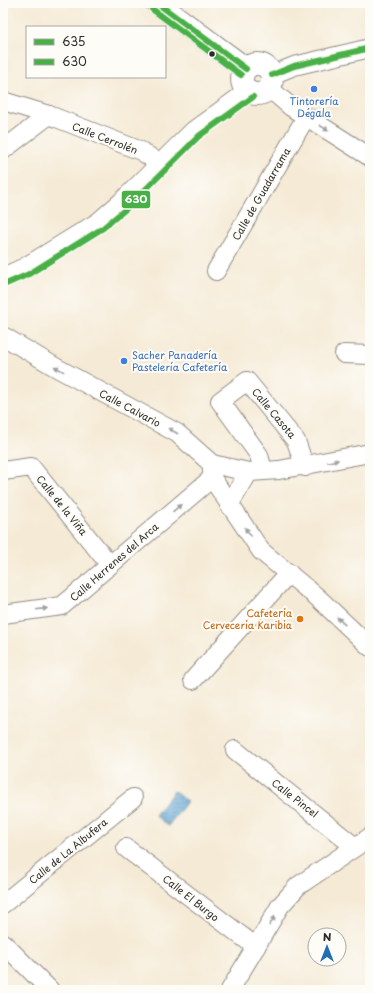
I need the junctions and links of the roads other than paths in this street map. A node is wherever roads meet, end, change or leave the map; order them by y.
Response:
1 (158, 3) edge
2 (370, 48) edge
3 (246, 69) junction
4 (271, 82) junction
5 (248, 92) junction
6 (3, 101) edge
7 (49, 116) junction
8 (306, 117) junction
9 (3, 150) edge
10 (370, 157) edge
11 (159, 164) junction
12 (216, 271) dead end
13 (3, 277) edge
14 (3, 336) edge
15 (344, 354) dead end
16 (370, 356) edge
17 (370, 453) edge
18 (305, 467) junction
19 (3, 471) edge
20 (212, 471) junction
21 (256, 472) junction
22 (229, 505) junction
23 (110, 565) junction
24 (289, 573) junction
25 (3, 614) edge
26 (370, 647) edge
27 (193, 680) dead end
28 (235, 750) dead end
29 (132, 798) dead end
30 (370, 837) edge
31 (355, 847) junction
32 (126, 848) dead end
33 (3, 904) edge
34 (3, 943) edge
35 (256, 947) junction
36 (50, 990) edge
37 (230, 990) edge

1 - 3 street
2 - 4 street
3 - 4 street
3 - 5 street
4 - 5 street
4 - 8 street
5 - 11 street
6 - 7 street, Calle Cerrolén
7 - 9 street
7 - 11 street, Calle Cerrolén
8 -> 10 street
8 - 12 street, Calle de Guadarrama
11 - 13 street
20 -> 14 street, Calle Calvario
15 - 16 street
18 -> 17 street
18 - 21 street
18 - 21 street, Calle Casota
19 - 23 street, Calle de la Viña
20 - 21 street
20 - 22 street, Calle Calvario
23 -> 20 street, Calle Herrenes del Arca
21 - 22 street
24 -> 22 street, Calle Calvario
25 -> 23 street, Calle Herrenes del Arca
26 -> 24 street, Calle Calvario
24 - 27 street
28 - 31 street, Calle Pincel
29 - 33 street, Calle de La Albufera
30 - 31 street
35 -> 31 street
32 - 35 street, Calle El Burgo
34 - 36 street
35 - 37 street

